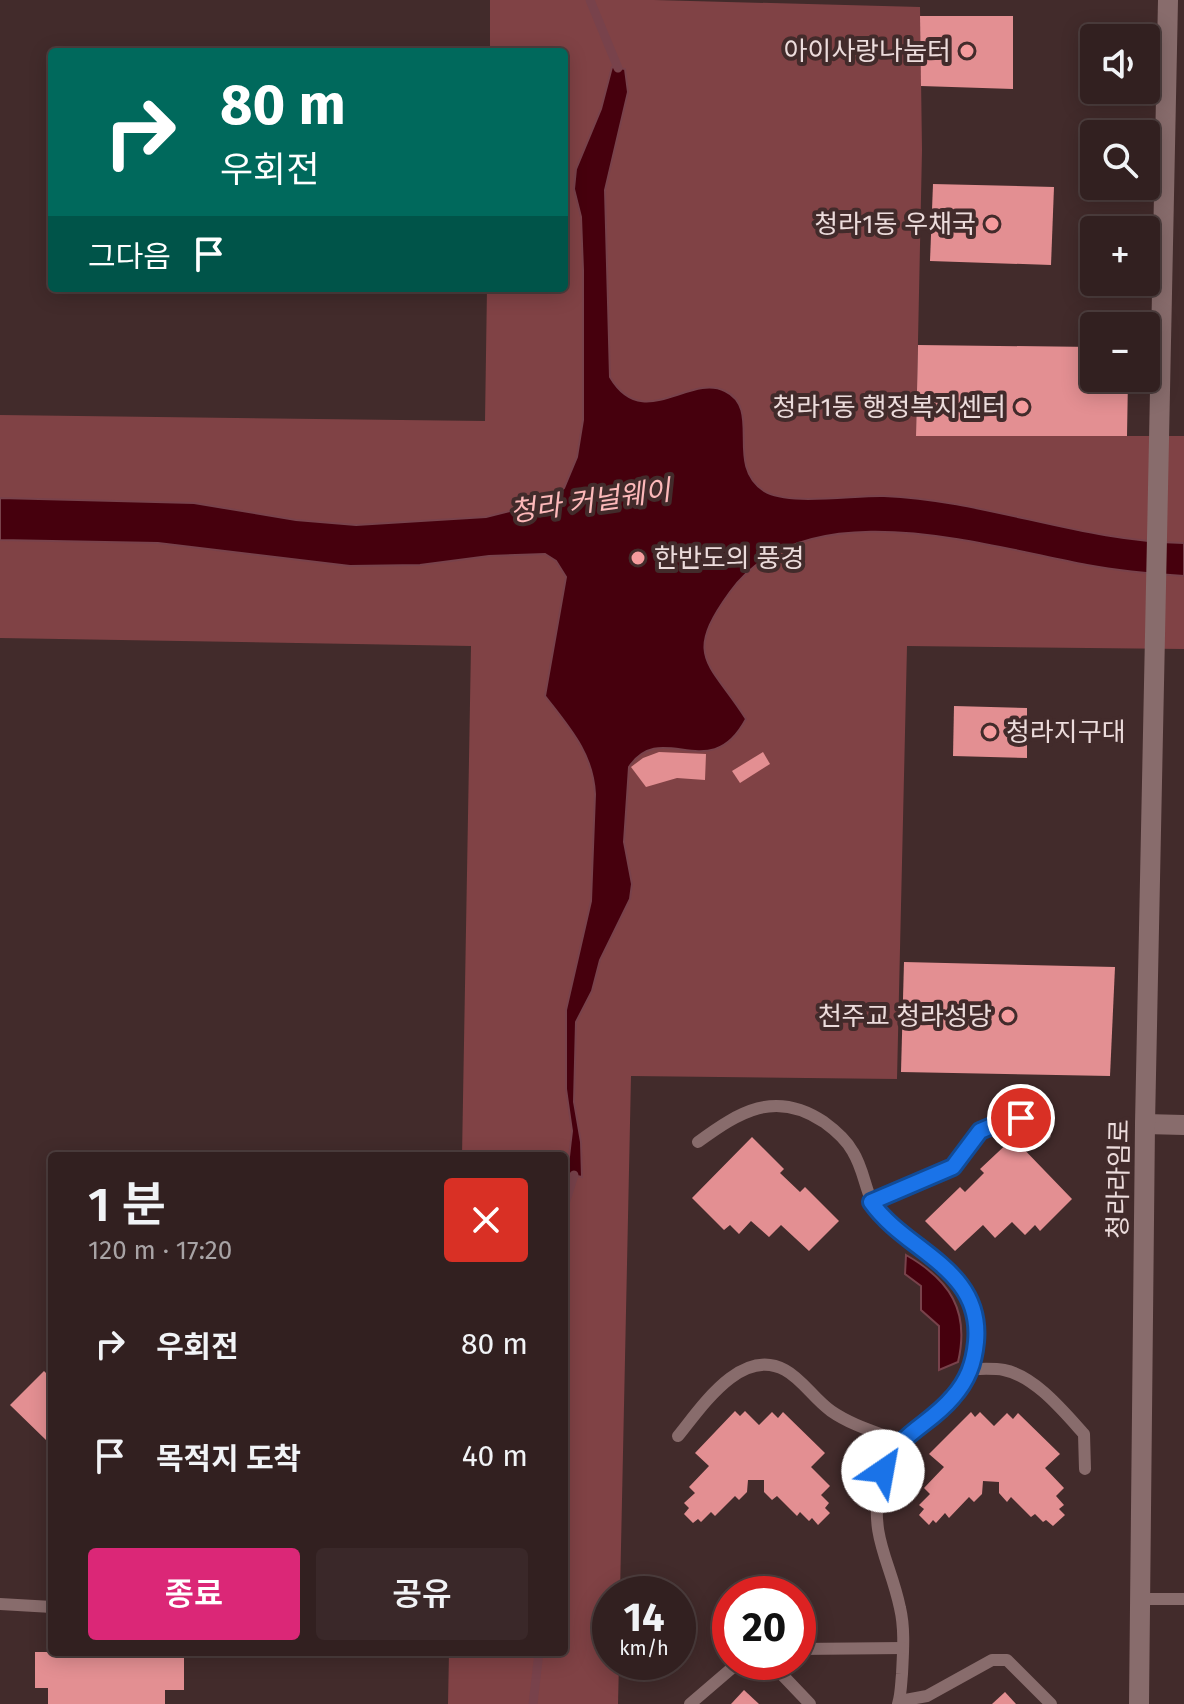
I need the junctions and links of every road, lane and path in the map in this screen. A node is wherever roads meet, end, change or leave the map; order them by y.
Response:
1 (1168, 0) edge
2 (1145, 1124) junction
3 (1184, 1125) edge
4 (1045, 1135) dead end
5 (698, 1142) dead end
6 (871, 1202) junction
7 (972, 1369) junction
8 (678, 1436) dead end
9 (899, 1441) junction
10 (1085, 1469) dead end
11 (1142, 1599) junction
12 (1184, 1599) edge
13 (0, 1604) edge
14 (48, 1607) edge
15 (903, 1648) junction
16 (816, 1649) edge
17 (718, 1680) edge
18 (787, 1680) edge
19 (899, 1703) edge
20 (690, 1704) edge
21 (810, 1704) edge
22 (1051, 1704) edge
23 (1139, 1704) edge

1 - 2 street, 청라라임로
2 - 3 street
2 - 11 street, 청라라임로
4 - 6 lane
5 - 6 lane
6 - 7 lane
7 - 9 lane
7 - 10 lane
8 - 9 lane
9 - 15 lane
11 - 12 lane
11 - 23 street, 청라라임로
13 - 14 lane
15 - 16 lane
15 - 19 lane
17 - 20 lane
18 - 21 lane
19 - 22 lane

